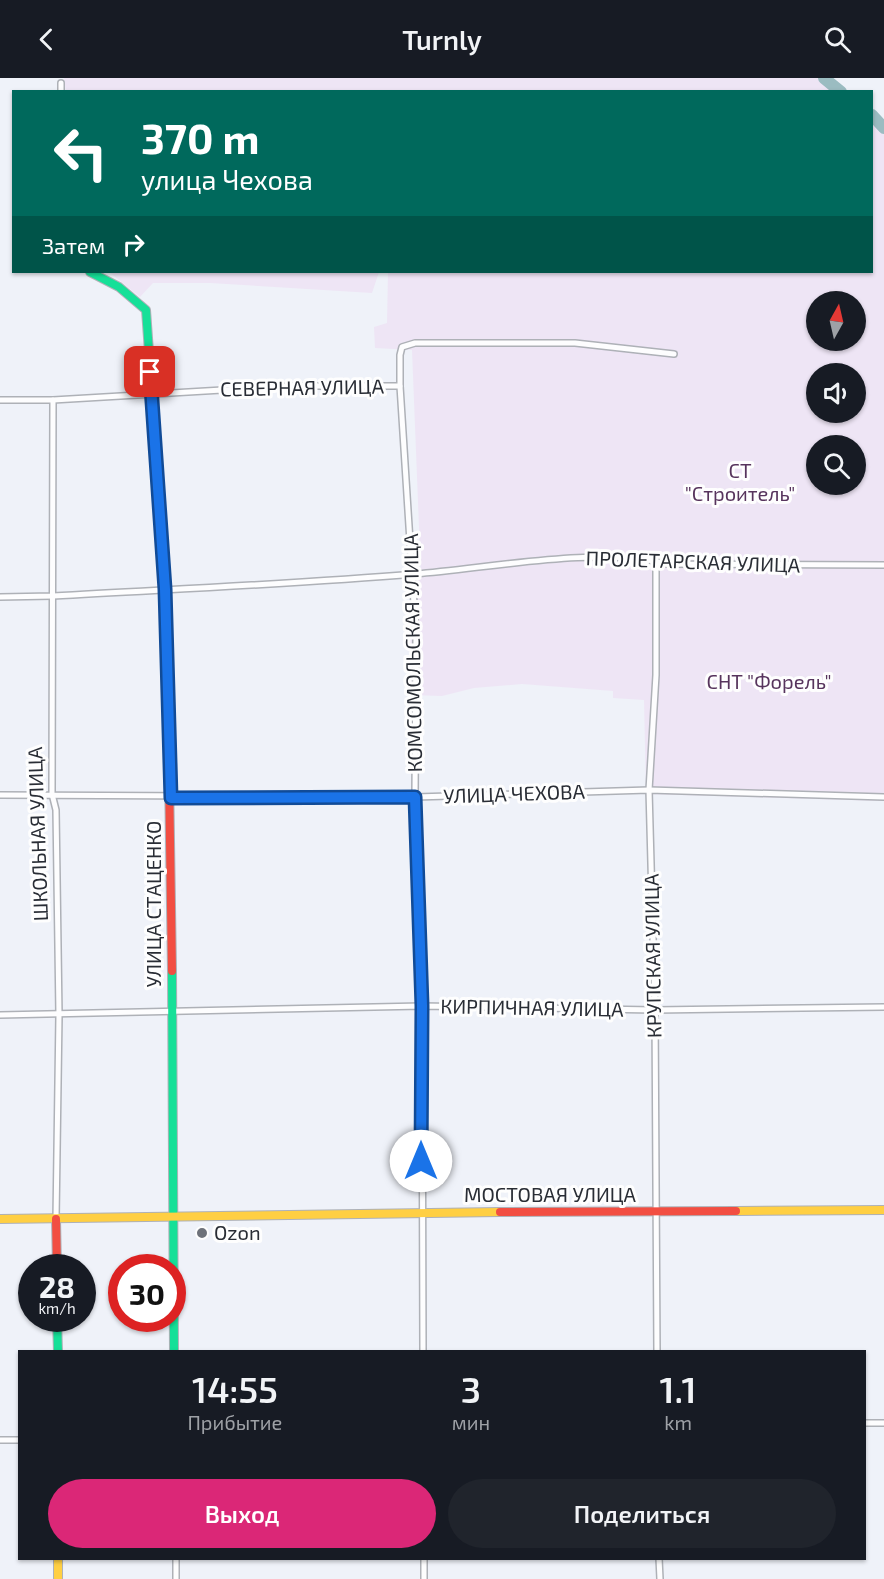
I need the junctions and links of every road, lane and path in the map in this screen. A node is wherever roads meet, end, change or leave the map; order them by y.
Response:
1 (61, 83) dead end
2 (61, 90) edge
3 (92, 273) edge
4 (674, 354) dead end
5 (400, 386) junction
6 (151, 392) junction
7 (0, 400) edge
8 (53, 400) junction
9 (656, 561) junction
10 (884, 565) edge
11 (414, 574) junction
12 (165, 589) junction
13 (53, 596) junction
14 (0, 597) edge
15 (649, 790) junction
16 (51, 794) junction
17 (0, 795) edge
18 (415, 797) junction
19 (884, 797) edge
20 (171, 798) junction
21 (422, 1006) junction
22 (884, 1007) edge
23 (655, 1010) junction
24 (171, 1013) junction
25 (0, 1015) edge
26 (59, 1015) junction
27 (657, 1210) junction
28 (884, 1210) edge
29 (421, 1212) junction
30 (173, 1216) junction
31 (0, 1219) edge
32 (56, 1219) junction
33 (57, 1254) edge
34 (57, 1332) edge
35 (57, 1350) edge
36 (174, 1350) edge
37 (423, 1350) edge
38 (657, 1350) edge
39 (866, 1423) edge
40 (884, 1423) edge
41 (0, 1440) edge
42 (18, 1440) edge
43 (58, 1560) edge
44 (176, 1560) edge
45 (424, 1560) edge
46 (659, 1560) edge
47 (58, 1579) edge
48 (176, 1579) edge
49 (424, 1579) edge
50 (660, 1579) edge

1 - 2 street
3 - 6 street, УЛИЦА СТАЦЕНКО
4 - 5 street, СЕВЕРНАЯ УЛИЦА
5 - 6 street, СЕВЕРНАЯ УЛИЦА
5 - 11 street, КОМСОМОЛЬСКАЯ УЛИЦА
6 - 8 street, СЕВЕРНАЯ УЛИЦА
6 - 12 street, УЛИЦА СТАЦЕНКО
7 - 8 street, СЕВЕРНАЯ УЛИЦА
8 - 13 street, ШКОЛЬНАЯ УЛИЦА
9 - 10 street, ПРОЛЕТАРСКАЯ УЛИЦА
9 - 11 street, ПРОЛЕТАРСКАЯ УЛИЦА
9 - 15 street, КРУПСКАЯ УЛИЦА
11 - 12 street, ПРОЛЕТАРСКАЯ УЛИЦА
11 - 18 street, КОМСОМОЛЬСКАЯ УЛИЦА
12 - 13 street, ПРОЛЕТАРСКАЯ УЛИЦА
12 - 20 street, УЛИЦА СТАЦЕНКО
13 - 14 street, ПРОЛЕТАРСКАЯ УЛИЦА
13 - 16 street, ШКОЛЬНАЯ УЛИЦА
15 - 18 street, УЛИЦА ЧЕХОВА
15 - 19 street, УЛИЦА ЧЕХОВА
15 - 23 street, КРУПСКАЯ УЛИЦА
16 - 17 street, УЛИЦА ЧЕХОВА
16 - 20 street, УЛИЦА ЧЕХОВА
16 - 26 street, ШКОЛЬНАЯ УЛИЦА
18 - 20 street, УЛИЦА ЧЕХОВА
18 - 21 street, КОМСОМОЛЬСКАЯ УЛИЦА
20 - 24 street, УЛИЦА СТАЦЕНКО
21 - 23 street, КИРПИЧНАЯ УЛИЦА
21 - 24 street, КИРПИЧНАЯ УЛИЦА
21 - 29 street, КОМСОМОЛЬСКАЯ УЛИЦА
22 - 23 street, КИРПИЧНАЯ УЛИЦА
23 - 27 street, КРУПСКАЯ УЛИЦА
24 - 26 street, КИРПИЧНАЯ УЛИЦА
24 - 30 street, УЛИЦА СТАЦЕНКО
25 - 26 street, КИРПИЧНАЯ УЛИЦА
26 - 32 street, ШКОЛЬНАЯ УЛИЦА
27 - 28 street, МОСТОВАЯ УЛИЦА
27 - 29 street, МОСТОВАЯ УЛИЦА
27 - 38 street, КРУПСКАЯ УЛИЦА
29 - 30 street, МОСТОВАЯ УЛИЦА
29 - 37 street, КОМСОМОЛЬСКАЯ УЛИЦА
30 - 32 street, МОСТОВАЯ УЛИЦА
30 - 36 street, УЛИЦА СТАЦЕНКО
31 - 32 street, МОСТОВАЯ УЛИЦА
32 - 33 street, ШКОЛЬНАЯ УЛИЦА
34 - 35 street
39 - 40 street
41 - 42 street
43 - 47 street
44 - 48 street
45 - 49 street
46 - 50 street

